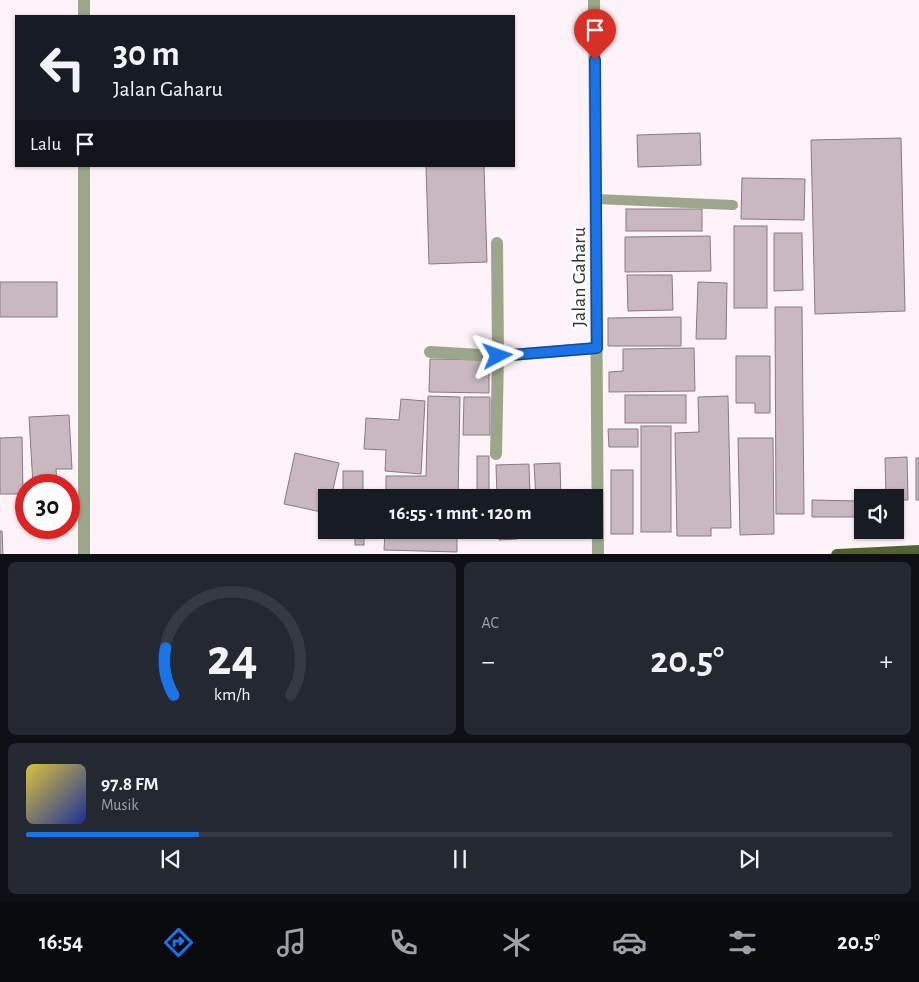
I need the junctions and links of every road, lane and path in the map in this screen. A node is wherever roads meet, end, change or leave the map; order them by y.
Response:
1 (84, 0) edge
2 (594, 0) edge
3 (84, 15) edge
4 (84, 167) edge
5 (596, 199) junction
6 (733, 205) dead end
7 (497, 242) dead end
8 (597, 348) junction
9 (430, 352) dead end
10 (498, 356) junction
11 (496, 454) dead end
12 (919, 551) edge
13 (84, 554) edge
14 (598, 554) edge
15 (837, 554) edge

1 - 3 street
2 - 5 street, Jalan Gaharu
4 - 13 street
5 - 6 lane
5 - 8 street, Jalan Gaharu
7 - 10 street
8 - 10 street
8 - 14 street, Jalan Gaharu
9 - 10 street
10 - 11 street
12 - 15 main road

